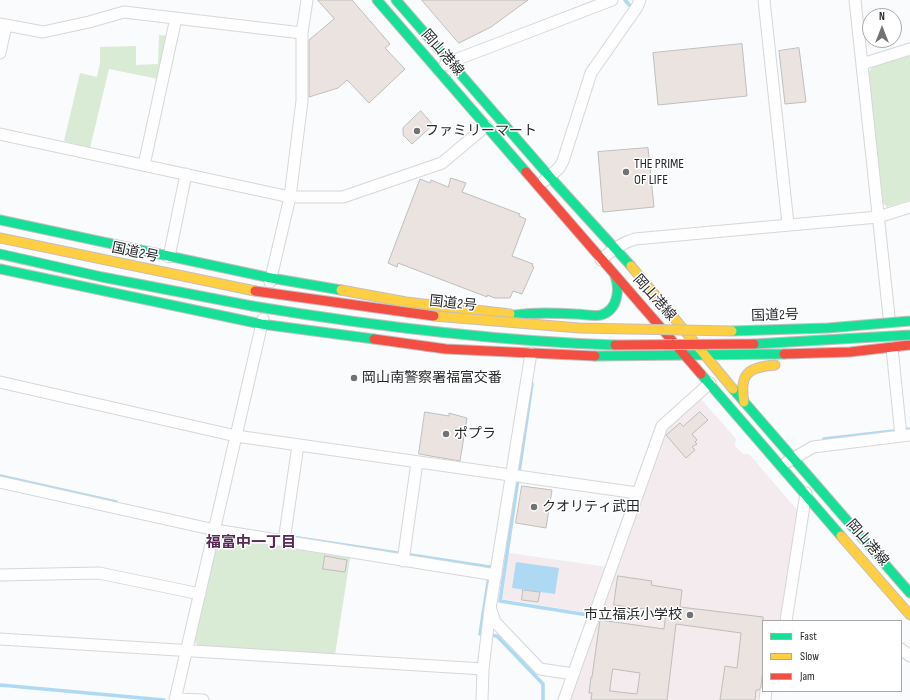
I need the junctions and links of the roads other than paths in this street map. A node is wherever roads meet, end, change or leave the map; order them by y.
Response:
1 (306, 0) edge
2 (377, 0) edge
3 (396, 0) edge
4 (612, 0) edge
5 (640, 0) edge
6 (764, 0) edge
7 (855, 0) edge
8 (176, 18) junction
9 (3, 25) edge
10 (302, 33) junction
11 (910, 49) edge
12 (0, 53) edge
13 (450, 62) junction
14 (862, 64) junction
15 (439, 71) junction
16 (486, 126) junction
17 (0, 134) edge
18 (144, 165) junction
19 (186, 174) junction
20 (549, 176) junction
21 (538, 186) junction
22 (290, 197) junction
23 (910, 207) edge
24 (878, 216) junction
25 (0, 220) edge
26 (788, 224) junction
27 (0, 238) edge
28 (615, 248) junction
29 (0, 254) edge
30 (169, 257) junction
31 (601, 260) junction
32 (0, 269) edge
33 (615, 276) junction
34 (271, 278) junction
35 (910, 314) edge
36 (515, 315) junction
37 (889, 316) junction
38 (910, 321) edge
39 (657, 322) junction
40 (678, 322) junction
41 (261, 324) junction
42 (910, 335) edge
43 (670, 337) junction
44 (910, 339) edge
45 (692, 340) junction
46 (910, 345) edge
47 (892, 348) junction
48 (850, 352) junction
49 (531, 353) junction
50 (686, 356) junction
51 (705, 356) junction
52 (820, 363) dead end
53 (781, 364) dead end
54 (0, 382) edge
55 (710, 383) junction
56 (744, 402) junction
57 (236, 436) junction
58 (906, 436) edge
59 (298, 445) junction
60 (792, 458) junction
61 (417, 462) junction
62 (782, 466) junction
63 (517, 476) junction
64 (0, 482) edge
65 (637, 493) junction
66 (806, 493) junction
67 (215, 530) junction
68 (285, 537) junction
69 (403, 556) junction
70 (494, 571) junction
71 (0, 575) edge
72 (910, 593) edge
73 (200, 594) junction
74 (490, 609) junction
75 (910, 614) edge
76 (786, 620) edge
77 (0, 639) edge
78 (902, 650) edge
79 (187, 651) junction
80 (910, 656) edge
81 (483, 669) junction
82 (573, 674) junction
83 (175, 699) edge
84 (203, 700) edge
85 (482, 700) edge
86 (564, 700) edge

1 - 10 street
2 - 15 main road, 岡山港線
3 - 13 main road, 岡山港線
4 - 13 street
5 - 20 street
6 - 26 street
7 - 14 street
8 - 9 street
8 - 10 street
8 - 18 street
9 - 12 street
10 - 22 street
11 - 14 street
13 - 15 street
13 - 20 main road, 岡山港線
14 - 24 street
15 - 16 main road, 岡山港線
16 - 21 main road, 岡山港線
16 - 22 street
17 - 18 street
18 - 19 street
19 - 22 street
19 - 30 street
20 - 21 street
20 - 28 main road, 岡山港線
21 - 31 main road, 岡山港線
22 - 34 street
23 - 24 street
24 - 26 street
24 - 37 street
25 - 30 main road
26 - 28 street
27 - 38 main road, 国道2号, bridge
28 - 31 street
28 - 40 main road, 岡山港線
29 - 42 main road, 国道2号, bridge
30 - 34 main road
31 - 33 main road, 岡山港線
32 - 41 main road
33 - 36 main road
33 - 39 main road, 岡山港線
34 - 36 main road
34 - 41 street
35 - 37 main road
36 - 39 main road
37 - 40 main road
39 - 40 main road
39 - 43 main road, 岡山港線
40 - 45 main road, 岡山港線
41 - 49 main road
41 - 57 street
43 - 45 main road
43 - 50 main road, 岡山港線
44 - 45 main road
45 - 51 main road, 岡山港線
46 - 47 main road
47 - 48 main road
47 - 58 street
48 - 51 main road
48 - 52 main road
49 - 50 main road
49 - 63 street
50 - 51 main road
50 - 55 main road, 岡山港線
51 - 56 main road, 岡山港線
53 - 56 main road
54 - 57 street
55 - 62 main road, 岡山港線
55 - 65 street
56 - 60 main road, 岡山港線
57 - 59 street
57 - 67 street
58 - 60 street
59 - 61 street
59 - 68 street
60 - 62 street
60 - 72 main road, 岡山港線
61 - 63 street
61 - 69 street
62 - 66 main road, 岡山港線
63 - 65 street
63 - 70 street
64 - 67 street
65 - 82 street
66 - 75 main road, 岡山港線
66 - 76 street
67 - 68 street
67 - 73 street
68 - 69 street
69 - 70 street
70 - 74 street
71 - 73 street
73 - 79 street
74 - 81 street
74 - 82 street
77 - 79 street
78 - 80 street
79 - 81 street
79 - 83 street
81 - 85 street
82 - 86 street
83 - 84 street

